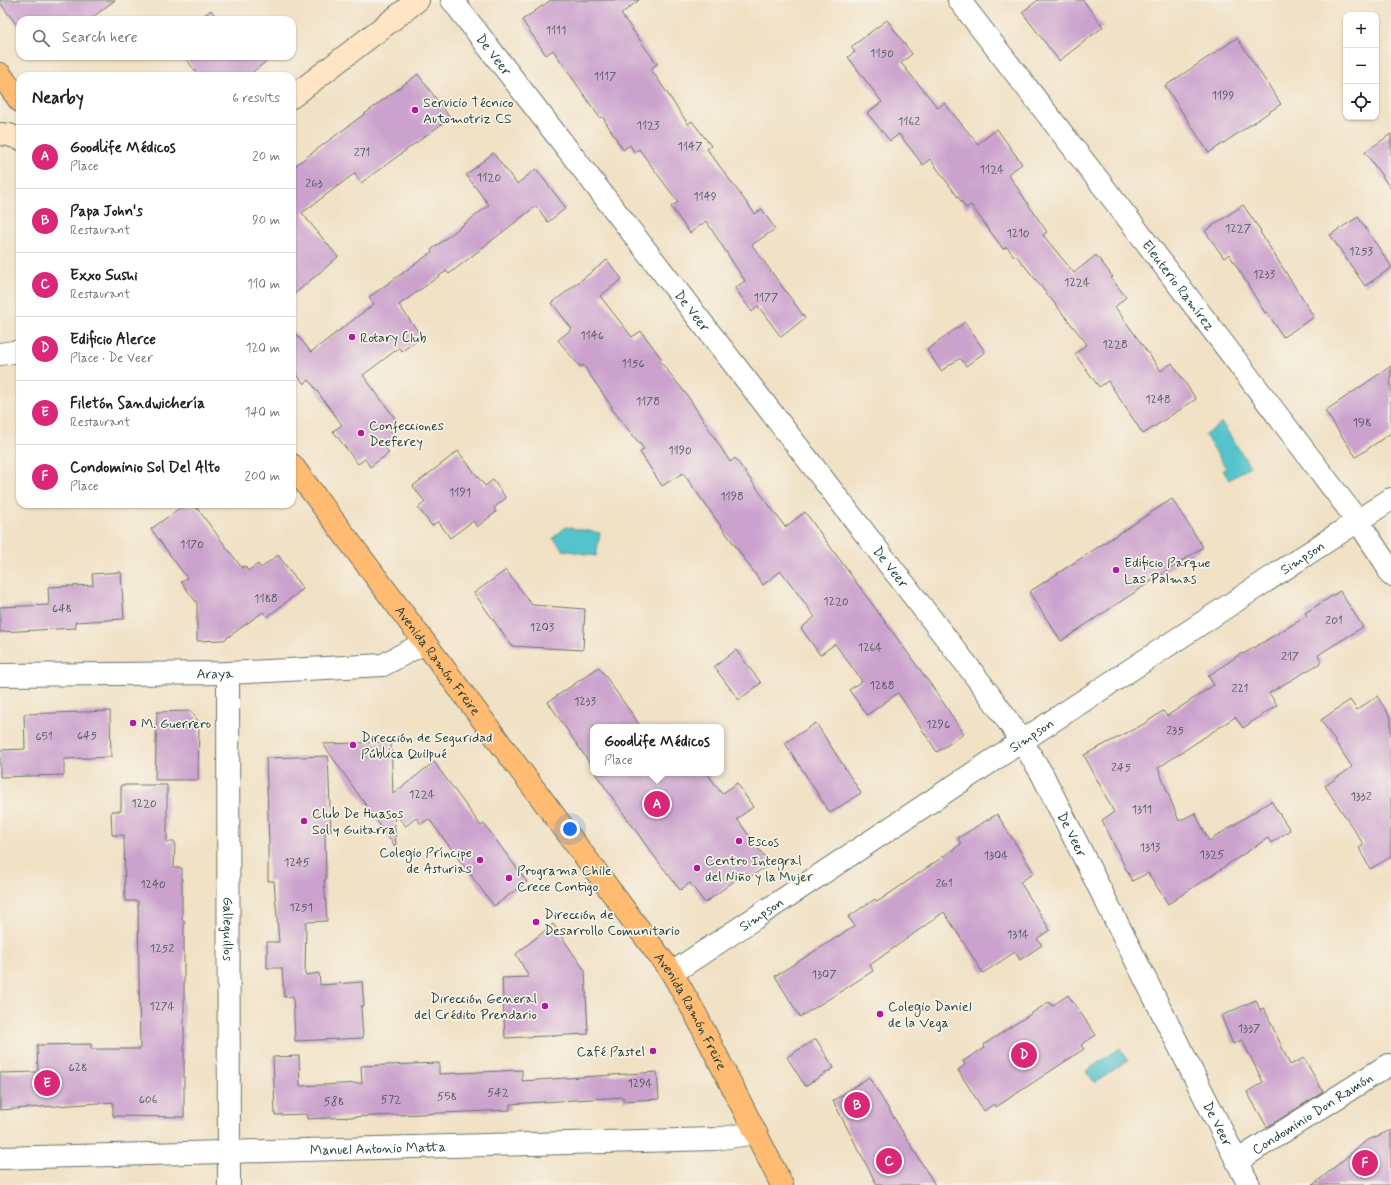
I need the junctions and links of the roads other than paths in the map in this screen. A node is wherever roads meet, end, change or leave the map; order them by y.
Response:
1 (418, 0) edge
2 (452, 0) edge
3 (959, 0) edge
4 (2, 83) edge
5 (296, 94) edge
6 (16, 97) edge
7 (0, 134) edge
8 (16, 138) edge
9 (16, 352) edge
10 (0, 354) edge
11 (296, 470) edge
12 (1391, 499) edge
13 (1357, 520) junction
14 (1391, 574) edge
15 (424, 643) junction
16 (228, 673) junction
17 (0, 675) edge
18 (1022, 741) junction
19 (672, 973) junction
20 (1388, 1065) dead end
21 (756, 1133) junction
22 (229, 1151) junction
23 (0, 1158) edge
24 (1237, 1161) junction
25 (229, 1185) edge
26 (782, 1185) edge
27 (1249, 1185) edge

1 - 5 street
2 - 18 street, De Veer
3 - 13 street, Eleuterio Ramírez
4 - 6 main road
7 - 8 street
9 - 10 street
11 - 15 main road, Avenida Ramón Freire
12 - 13 street, Simpson
13 - 14 street, Eleuterio Ramírez
13 - 18 street, Simpson
15 - 16 street, Araya
15 - 19 main road, Avenida Ramón Freire
16 - 17 street, Araya
16 - 22 street, Galleguillos
18 - 19 street, Simpson
18 - 24 street, De Veer
19 - 21 main road, Avenida Ramón Freire
20 - 24 street, Condominio Don Ramón
21 - 22 street, Manuel Antonio Matta
21 - 26 main road, Avenida Ramón Freire
22 - 23 street, Manuel Antonio Matta
22 - 25 street, Galleguillos
24 - 27 street, De Veer

